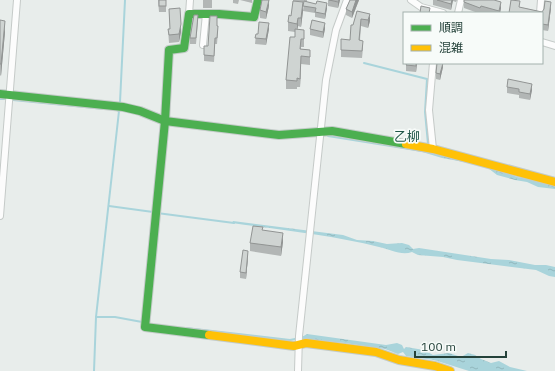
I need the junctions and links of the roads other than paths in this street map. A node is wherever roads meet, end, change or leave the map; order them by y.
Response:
1 (17, 0) edge
2 (190, 0) edge
3 (258, 0) edge
4 (347, 0) edge
5 (411, 0) edge
6 (461, 0) edge
7 (541, 0) edge
8 (435, 12) edge
9 (458, 12) edge
10 (540, 12) edge
11 (189, 14) junction
12 (206, 14) junction
13 (543, 42) edge
14 (202, 45) dead end
15 (555, 46) edge
16 (433, 64) edge
17 (0, 94) edge
18 (9, 95) junction
19 (165, 121) junction
20 (320, 131) junction
21 (433, 149) junction
22 (555, 182) edge
23 (0, 216) edge
24 (299, 340) junction
25 (298, 371) edge
26 (450, 371) edge

1 - 18 street
2 - 11 street
3 - 12 street
4 - 20 street
5 - 8 street
6 - 9 street
7 - 10 street
11 - 12 street
11 - 19 street
12 - 14 street
13 - 15 street
16 - 21 street
17 - 18 street
18 - 19 street
18 - 23 street
19 - 20 street
19 - 24 street
20 - 21 street
20 - 24 street
21 - 22 street
24 - 25 street
24 - 26 street

